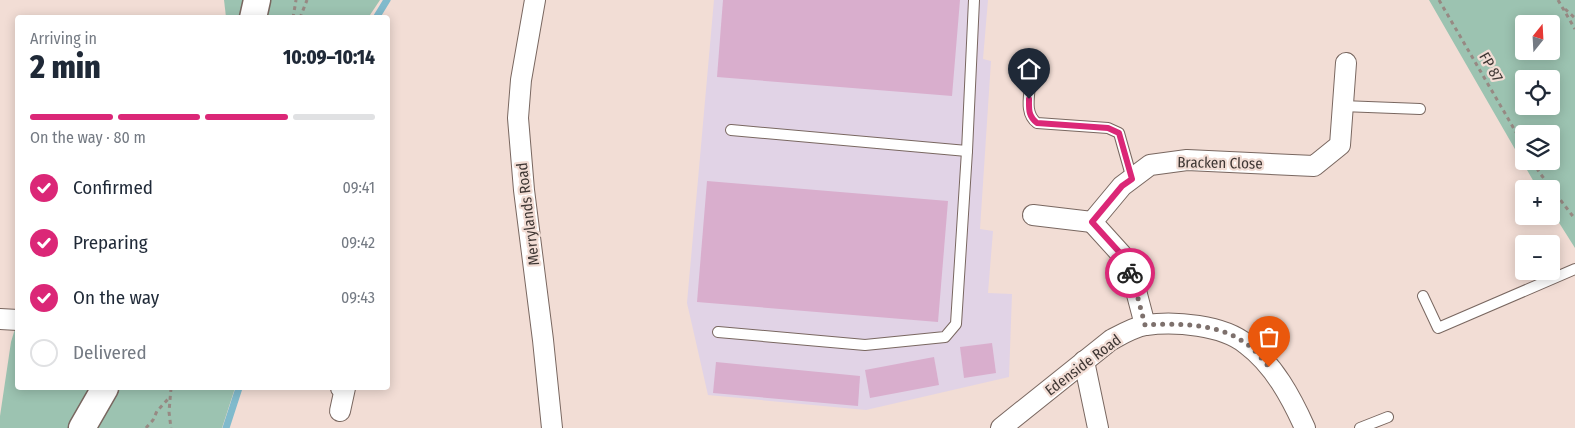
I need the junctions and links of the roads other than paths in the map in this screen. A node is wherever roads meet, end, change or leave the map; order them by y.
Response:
1 (257, 0) edge
2 (535, 0) edge
3 (974, 0) edge
4 (254, 15) edge
5 (1346, 63) dead end
6 (1030, 86) dead end
7 (1342, 106) junction
8 (1420, 109) dead end
9 (731, 130) dead end
10 (967, 151) junction
11 (1132, 179) junction
12 (1033, 215) dead end
13 (1092, 222) junction
14 (1575, 269) edge
15 (1423, 296) dead end
16 (0, 319) edge
17 (15, 320) edge
18 (1145, 325) junction
19 (718, 332) dead end
20 (1084, 361) junction
21 (105, 390) edge
22 (345, 390) edge
23 (340, 411) dead end
24 (1388, 417) dead end
25 (82, 428) edge
26 (552, 428) edge
27 (1001, 428) edge
28 (1098, 428) edge
29 (1305, 428) edge
30 (1360, 428) edge

1 - 4 street
2 - 26 street, Merrylands Road
3 - 10 lane
5 - 7 street, Bracken Close
6 - 11 lane
7 - 8 lane
7 - 11 street, Bracken Close
9 - 10 lane
10 - 19 lane
11 - 13 street, Bracken Close
12 - 13 street
13 - 18 street
14 - 15 lane
16 - 17 street
18 - 20 street, Edenside Road
18 - 29 street, Edenside Road
20 - 27 street, Edenside Road
20 - 28 street
21 - 25 street
22 - 23 street
24 - 30 lane

